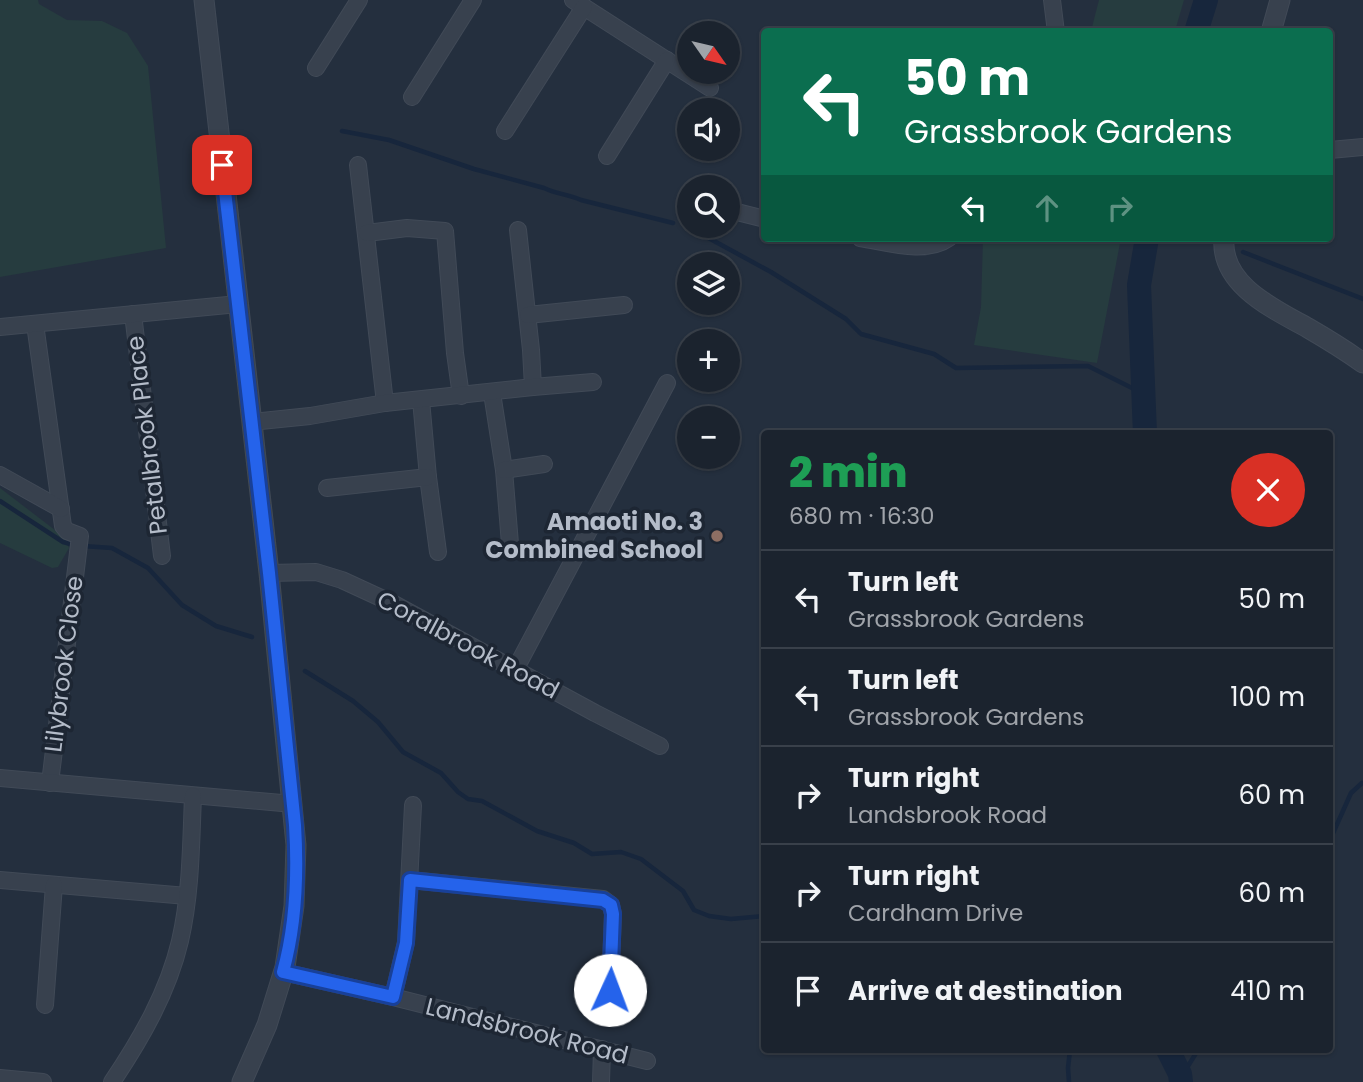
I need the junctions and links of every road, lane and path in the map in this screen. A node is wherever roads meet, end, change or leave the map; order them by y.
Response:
1 (204, 0) edge
2 (359, 0) edge
3 (473, 0) edge
4 (1052, 0) edge
5 (1280, 0) edge
6 (578, 4) edge
7 (1056, 28) edge
8 (1272, 28) edge
9 (667, 60) junction
10 (316, 68) dead end
11 (710, 88) dead end
12 (412, 96) dead end
13 (505, 131) dead end
14 (1363, 148) edge
15 (1333, 150) edge
16 (607, 156) dead end
17 (358, 165) dead end
18 (740, 213) edge
19 (761, 218) edge
20 (518, 230) dead end
21 (367, 233) junction
22 (888, 242) edge
23 (943, 242) edge
24 (1225, 242) edge
25 (238, 304) junction
26 (624, 305) dead end
27 (132, 314) junction
28 (528, 315) junction
29 (35, 324) junction
30 (0, 327) edge
31 (1363, 363) edge
32 (593, 382) dead end
33 (667, 383) dead end
34 (533, 387) junction
35 (492, 393) junction
36 (461, 396) junction
37 (421, 400) junction
38 (385, 403) junction
39 (251, 422) junction
40 (544, 464) dead end
41 (504, 470) junction
42 (0, 475) edge
43 (428, 477) junction
44 (327, 488) dead end
45 (61, 509) junction
46 (510, 544) dead end
47 (438, 552) dead end
48 (162, 556) dead end
49 (269, 573) junction
50 (515, 670) junction
51 (660, 746) dead end
52 (0, 778) edge
53 (50, 783) junction
54 (193, 796) junction
55 (293, 804) junction
56 (413, 805) dead end
57 (0, 880) edge
58 (410, 880) junction
59 (54, 885) junction
60 (187, 896) junction
61 (283, 972) junction
62 (610, 990) dead end
63 (393, 997) junction
64 (45, 1005) dead end
65 (602, 1049) junction
66 (648, 1061) dead end
67 (0, 1078) edge
68 (43, 1082) edge
69 (112, 1082) edge
70 (242, 1082) edge
71 (601, 1082) edge

1 - 25 street
2 - 10 street
3 - 12 street
4 - 7 street
5 - 8 street
6 - 9 street
6 - 13 street
9 - 11 street
9 - 16 street
14 - 15 street
17 - 21 street
18 - 19 street
20 - 28 street
21 - 36 street
21 - 38 street
22 - 23 street
24 - 31 street
25 - 27 street
25 - 39 street
26 - 28 street
27 - 29 street
27 - 48 street, Petalbrook Place
28 - 34 street
29 - 30 street
29 - 45 street
32 - 34 street
33 - 50 street
34 - 35 street
35 - 36 street
35 - 41 street
36 - 37 street
37 - 38 street
37 - 43 street
38 - 39 street
39 - 49 street
40 - 41 street
41 - 46 street
42 - 45 street
43 - 44 street
43 - 47 street
45 - 53 street, Lilybrook Close
49 - 50 street, Coralbrook Road
49 - 55 street
50 - 51 street, Coralbrook Road
52 - 53 street
53 - 54 street
54 - 55 street
54 - 60 street
55 - 61 street
56 - 58 street
57 - 59 street
58 - 62 street
58 - 63 street
59 - 60 street
59 - 64 street
60 - 69 street
61 - 63 street, Landsbrook Road
61 - 70 street
63 - 65 street, Landsbrook Road
65 - 66 street, Landsbrook Road
65 - 71 street
67 - 68 street

